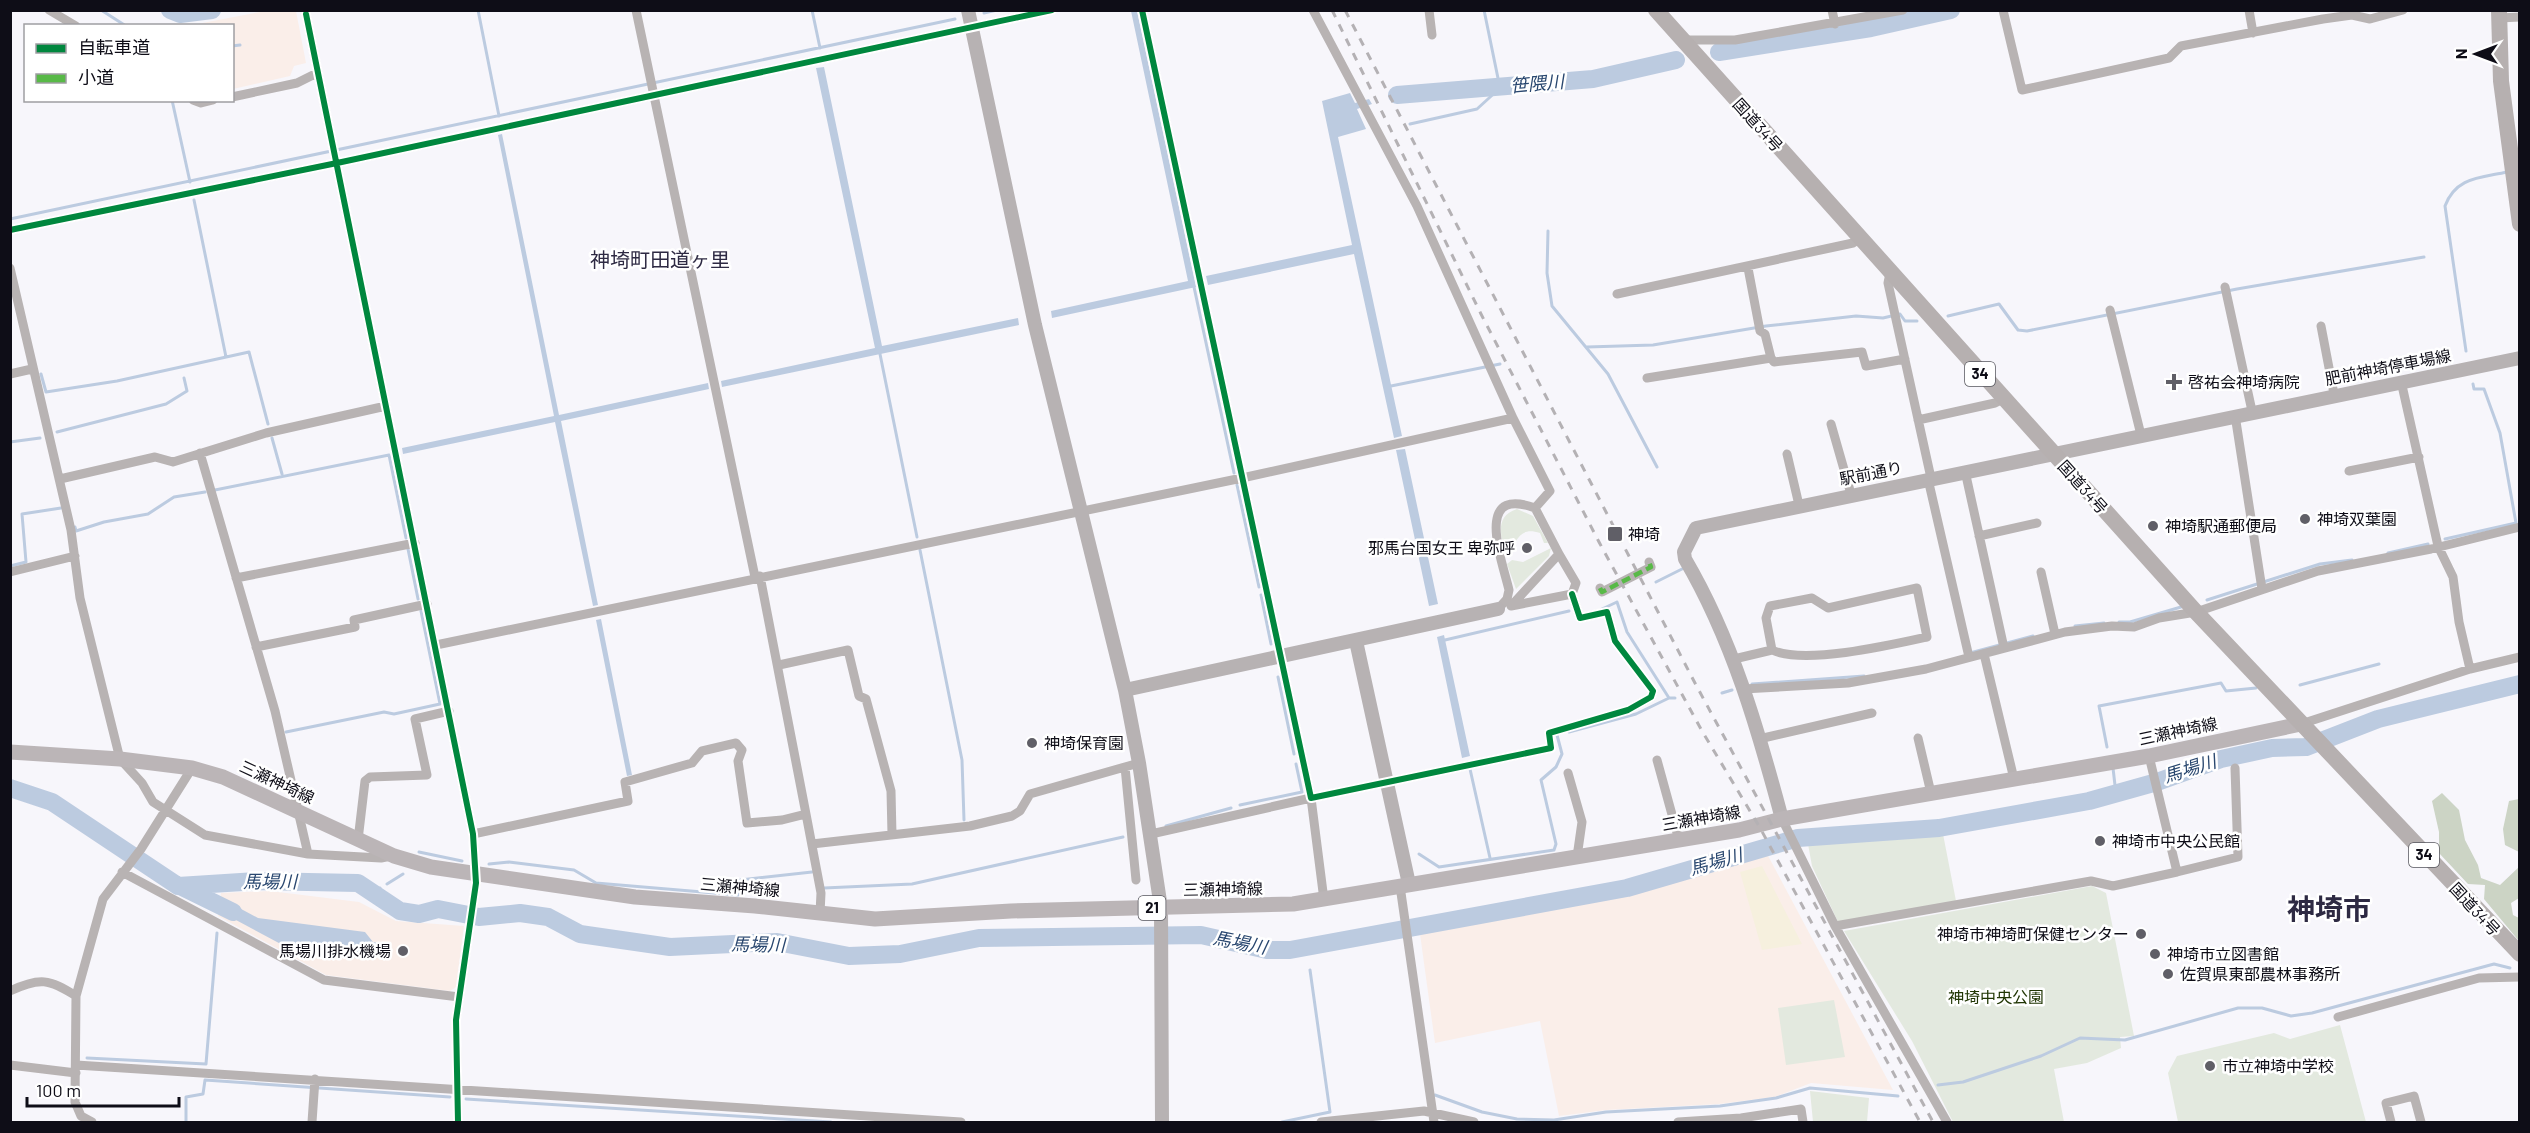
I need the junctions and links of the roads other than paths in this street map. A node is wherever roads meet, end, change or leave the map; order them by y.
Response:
1 (49, 10) edge
2 (636, 10) edge
3 (968, 10) edge
4 (1052, 10) edge
5 (1142, 10) edge
6 (1313, 10) edge
7 (1429, 10) edge
8 (1656, 10) edge
9 (1832, 10) edge
10 (1903, 10) edge
11 (2003, 10) edge
12 (2248, 10) edge
13 (2403, 10) edge
14 (306, 14) dead end
15 (2499, 14) edge
16 (2520, 17) edge
17 (73, 24) edge
18 (1835, 24) junction
19 (972, 28) junction
20 (2253, 33) junction
21 (1432, 34) dead end
22 (1683, 40) junction
23 (317, 73) junction
24 (653, 87) junction
25 (234, 97) edge
26 (335, 155) junction
27 (2520, 224) edge
28 (10, 230) edge
29 (1859, 239) junction
30 (10, 268) edge
31 (1748, 268) junction
32 (1890, 273) junction
33 (2225, 287) dead end
34 (1617, 294) dead end
35 (2110, 310) dead end
36 (2321, 326) dead end
37 (1771, 358) junction
38 (2520, 358) edge
39 (1905, 359) junction
40 (32, 369) junction
41 (10, 374) edge
42 (1647, 378) dead end
43 (2401, 381) junction
44 (2334, 394) junction
45 (2002, 399) junction
46 (386, 406) junction
47 (2252, 411) junction
48 (2235, 415) junction
49 (1513, 418) junction
50 (1918, 420) junction
51 (1831, 424) dead end
52 (2140, 435) junction
53 (200, 453) junction
54 (1787, 454) dead end
55 (2052, 454) junction
56 (2419, 457) junction
57 (1965, 471) junction
58 (2349, 471) dead end
59 (1242, 478) junction
60 (1930, 478) junction
61 (60, 479) junction
62 (1851, 494) junction
63 (1799, 505) junction
64 (1535, 508) junction
65 (1079, 511) junction
66 (2037, 523) dead end
67 (2520, 527) edge
68 (1979, 536) junction
69 (415, 543) junction
70 (2438, 546) junction
71 (1558, 554) junction
72 (75, 556) junction
73 (1649, 562) dead end
74 (10, 572) edge
75 (2042, 572) dead end
76 (757, 577) junction
77 (236, 578) junction
78 (2261, 585) junction
79 (1600, 588) dead end
80 (1572, 594) junction
81 (427, 604) junction
82 (1505, 608) junction
83 (2196, 612) junction
84 (2055, 631) junction
85 (1356, 641) junction
86 (2003, 644) junction
87 (436, 645) junction
88 (256, 647) junction
89 (1772, 650) junction
90 (1968, 653) junction
91 (1984, 654) junction
92 (1281, 657) junction
93 (2520, 657) edge
94 (1734, 659) junction
95 (779, 665) junction
96 (2470, 669) junction
97 (1743, 689) junction
98 (1125, 690) junction
99 (449, 711) junction
100 (1872, 713) dead end
101 (2305, 728) junction
102 (1918, 738) dead end
103 (1759, 739) junction
104 (10, 752) edge
105 (2149, 756) junction
106 (120, 759) junction
107 (1657, 760) dead end
108 (1139, 763) junction
109 (1125, 767) junction
110 (192, 768) junction
111 (2235, 768) dead end
112 (1568, 773) dead end
113 (2014, 779) junction
114 (1387, 782) junction
115 (1931, 793) junction
116 (1311, 798) junction
117 (167, 810) junction
118 (297, 811) junction
119 (806, 814) junction
120 (1785, 825) junction
121 (472, 834) junction
122 (1151, 834) junction
123 (892, 835) junction
124 (358, 840) junction
125 (1679, 840) junction
126 (812, 844) junction
127 (308, 854) junction
128 (394, 856) junction
129 (1577, 857) junction
130 (122, 872) junction
131 (2177, 872) junction
132 (474, 874) junction
133 (1136, 880) dead end
134 (1404, 885) junction
135 (1324, 900) junction
136 (820, 913) junction
137 (1161, 915) junction
138 (1835, 926) junction
139 (2520, 954) edge
140 (2520, 977) edge
141 (10, 991) edge
142 (76, 996) junction
143 (459, 997) junction
144 (2338, 1017) dead end
145 (10, 1065) edge
146 (76, 1069) junction
147 (315, 1079) junction
148 (457, 1088) junction
149 (1433, 1117) edge
150 (1395, 1118) edge
151 (1356, 1121) edge
152 (92, 1122) edge
153 (312, 1122) edge
154 (458, 1122) edge
155 (936, 1122) edge
156 (961, 1122) edge
157 (1162, 1122) edge
158 (1322, 1122) edge
159 (1474, 1122) edge
160 (1678, 1122) edge
161 (1803, 1122) edge
162 (1947, 1122) edge
163 (2391, 1122) edge
164 (2421, 1122) edge

1 - 17 street
2 - 24 street
3 - 19 street
4 - 19 street
5 - 59 street
6 - 49 street
7 - 21 street
8 - 22 highway, 国道34号 / 34
9 - 18 street
10 - 18 street
11 - 20 street
12 - 20 street
13 - 20 street
14 - 23 street
15 - 16 street
15 - 27 highway
18 - 22 street
19 - 24 street
19 - 65 street
22 - 29 highway, 国道34号 / 34
23 - 25 street
23 - 26 street
24 - 26 street
24 - 76 street
26 - 28 street
26 - 46 street
29 - 31 street
29 - 32 highway, 国道34号 / 34
30 - 40 street
31 - 34 street
31 - 37 street
32 - 39 street
32 - 45 highway, 国道34号 / 34
33 - 47 street
35 - 52 street
36 - 44 street
37 - 39 street
37 - 42 street
38 - 43 street, 肥前神埼停車場線
39 - 50 street
40 - 41 street
40 - 61 street
43 - 44 street, 肥前神埼停車場線
43 - 56 street
44 - 47 street, 肥前神埼停車場線
45 - 50 street
45 - 55 highway, 国道34号 / 34
46 - 53 street
46 - 69 street
47 - 48 street, 肥前神埼停車場線
48 - 52 street, 肥前神埼停車場線
48 - 78 street
49 - 59 street
49 - 64 street
50 - 60 street
51 - 62 street
52 - 55 street, 肥前神埼停車場線
53 - 61 street
53 - 77 street
54 - 63 street
55 - 57 street, 駅前通り
55 - 83 highway, 国道34号 / 34
56 - 58 street
56 - 70 street
57 - 60 street, 駅前通り
57 - 68 street
59 - 65 street
59 - 92 street
60 - 62 street, 駅前通り
60 - 90 street
61 - 72 street
62 - 63 street, 駅前通り
63 - 94 street, 駅前通り
64 - 71 street
64 - 82 street
65 - 76 street
65 - 98 street
66 - 68 street
67 - 70 street
68 - 86 street
69 - 77 street
69 - 81 street
70 - 78 street
70 - 96 street
71 - 80 street
71 - 82 street
72 - 74 street
72 - 106 street
73 - 79 street
75 - 84 street
76 - 87 street
76 - 95 street
77 - 88 street
78 - 83 street
80 - 82 street
80 - 114 street
81 - 87 street
81 - 88 street
82 - 85 street
83 - 84 street
83 - 101 highway, 国道34号 / 34
84 - 86 street
85 - 92 street
85 - 114 street
86 - 91 street
87 - 99 street
88 - 118 street
89 - 89 street
89 - 94 street
90 - 91 street
90 - 97 street
91 - 113 street
92 - 98 street
92 - 116 street
93 - 96 street
94 - 97 street
95 - 119 street
95 - 123 street
96 - 101 street
97 - 103 street
98 - 108 street
99 - 121 street
99 - 124 street
100 - 103 street
101 - 105 main road, 三瀬神埼線 / 21
101 - 139 highway, 国道34号 / 34
102 - 115 street
103 - 120 street
104 - 106 main road, 三瀬神埼線 / 21
105 - 113 main road, 三瀬神埼線 / 21
105 - 131 street
106 - 110 main road, 三瀬神埼線 / 21
106 - 117 street
107 - 125 street
108 - 109 street
108 - 122 street
109 - 123 street
109 - 133 street
110 - 117 street
110 - 118 main road, 三瀬神埼線 / 21
111 - 131 street
112 - 129 street
113 - 115 main road, 三瀬神埼線 / 21
114 - 116 street
114 - 134 street
115 - 120 main road, 三瀬神埼線 / 21
116 - 122 street
116 - 135 street
117 - 127 street
117 - 130 street
118 - 124 main road, 三瀬神埼線 / 21
118 - 127 street
119 - 121 street
119 - 126 street
120 - 125 main road, 三瀬神埼線 / 21
120 - 138 street
121 - 132 street
122 - 137 street
123 - 126 street
124 - 128 main road, 三瀬神埼線 / 21
125 - 129 main road, 三瀬神埼線 / 21
126 - 136 street
127 - 128 street
128 - 132 main road, 三瀬神埼線 / 21
129 - 134 main road, 三瀬神埼線 / 21
130 - 142 street
130 - 143 street
131 - 138 street
132 - 136 main road, 三瀬神埼線 / 21
132 - 143 street
134 - 135 main road, 三瀬神埼線 / 21
134 - 149 street
135 - 137 main road, 三瀬神埼線 / 21
136 - 137 main road, 三瀬神埼線 / 21
137 - 157 street
138 - 162 street
140 - 144 street
141 - 142 street
142 - 146 street
143 - 148 street
145 - 146 street
146 - 147 street
146 - 152 street
147 - 148 street
147 - 153 street
148 - 154 street
148 - 155 street
149 - 150 street
149 - 159 street
150 - 151 street
151 - 158 street
155 - 156 street
160 - 161 street
163 - 164 street

